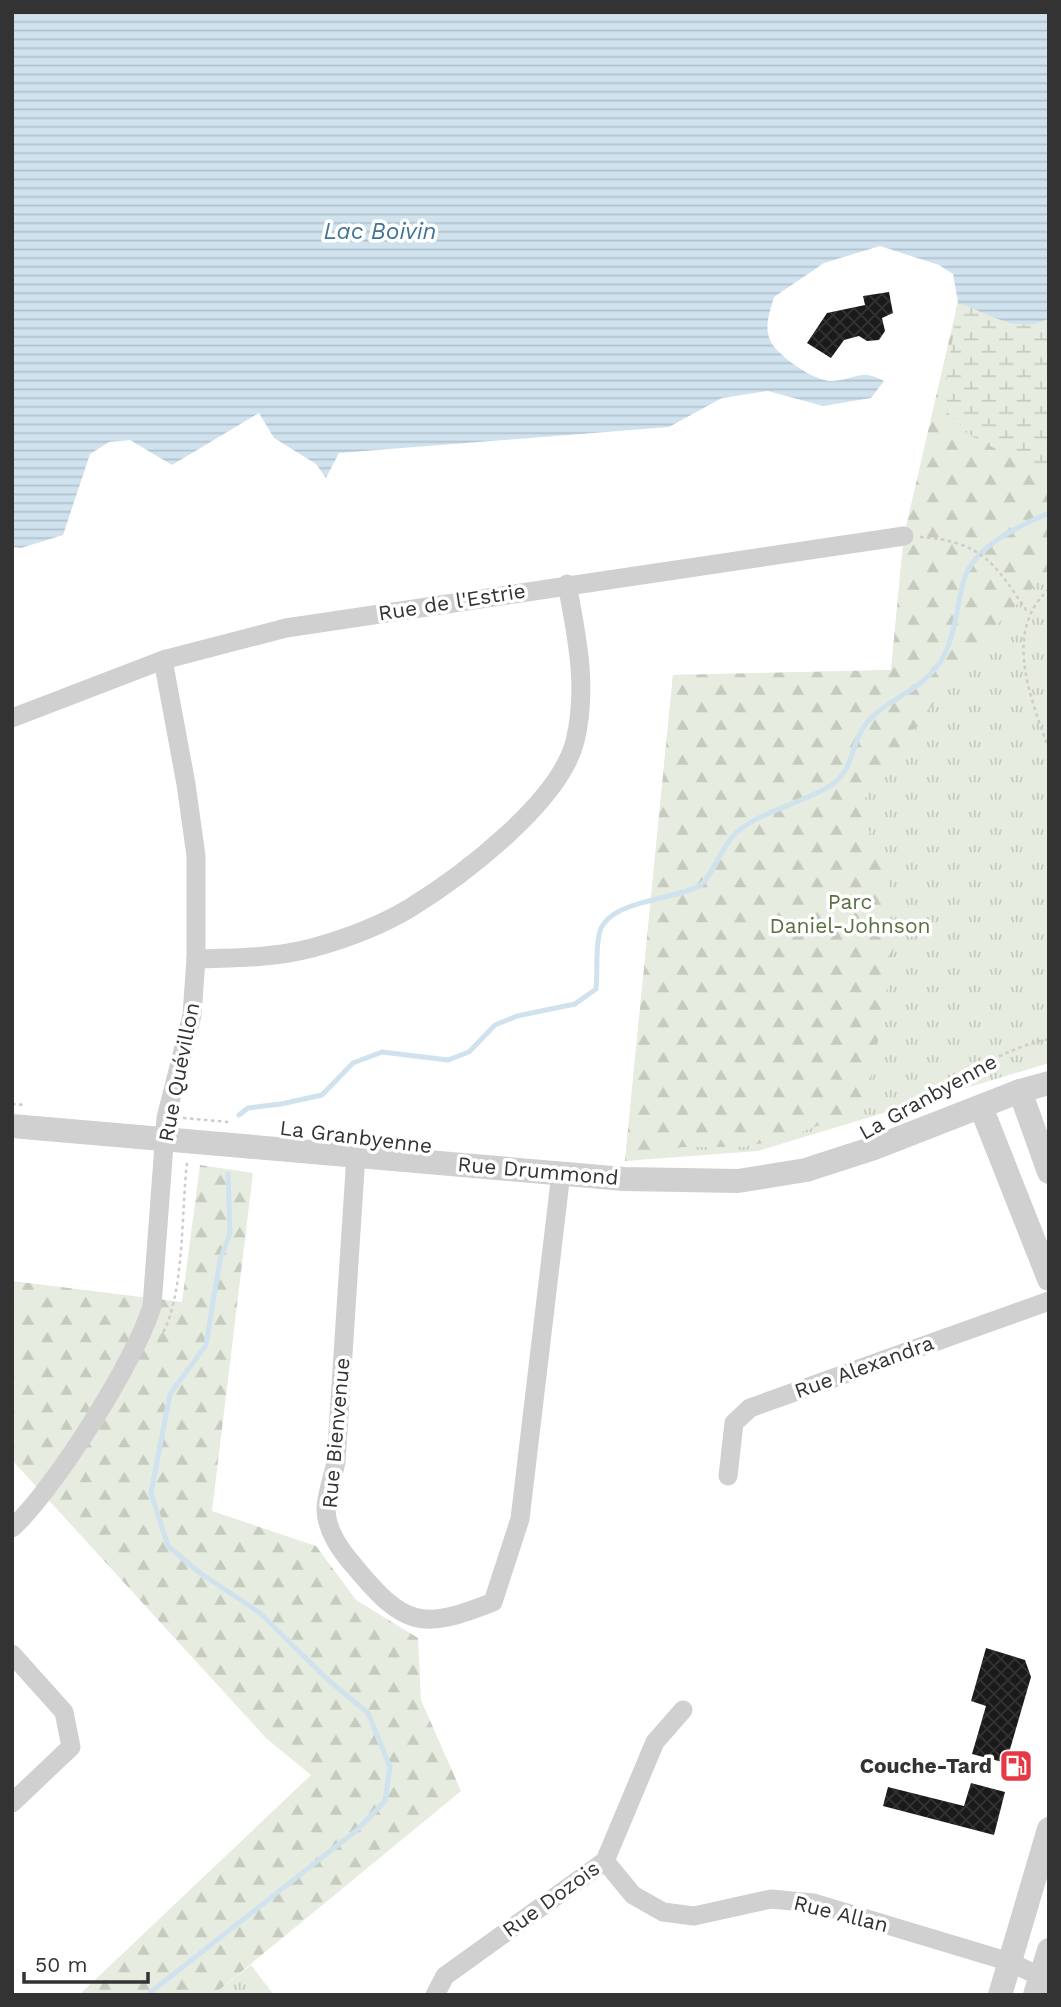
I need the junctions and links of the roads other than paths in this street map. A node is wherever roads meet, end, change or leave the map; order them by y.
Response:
1 (904, 536) road end
2 (567, 584) junction
3 (163, 660) junction
4 (12, 718) edge
5 (196, 959) junction
6 (1049, 1083) edge
7 (1020, 1091) junction
8 (981, 1107) junction
9 (12, 1126) edge
10 (165, 1129) junction
11 (356, 1155) junction
12 (1049, 1172) edge
13 (561, 1173) junction
14 (1049, 1279) edge
15 (1049, 1301) edge
16 (727, 1476) dead end
17 (12, 1528) edge
18 (12, 1654) edge
19 (683, 1710) dead end
20 (12, 1803) edge
21 (1049, 1829) edge
22 (605, 1861) junction
23 (1049, 1951) edge
24 (1010, 1962) junction
25 (1042, 1984) edge
26 (435, 1995) edge
27 (1000, 1995) edge

1 - 2 street, Rue de l'Estrie
2 - 3 street, Rue de l'Estrie
2 - 5 street
3 - 4 street, Rue de l'Estrie
3 - 5 street, Rue Quévillon
5 - 10 street, Rue Quévillon
6 - 7 street, Rue Drummond
7 - 8 street, Rue Drummond
7 - 12 street
8 - 13 street, Rue Drummond
8 - 14 street
9 - 10 street, Rue Drummond
10 - 11 street, Rue Drummond
10 - 17 street, Rue Quévillon
11 - 13 street, Rue Drummond
11 - 13 street, Rue Bienvenue
15 - 16 street, Rue Alexandra
18 - 20 street
19 - 22 street, Rue Dozois
21 - 24 street
22 - 24 street, Rue Allan
22 - 26 street, Rue Dozois
23 - 25 street
24 - 25 street, Rue Allan
24 - 27 street

